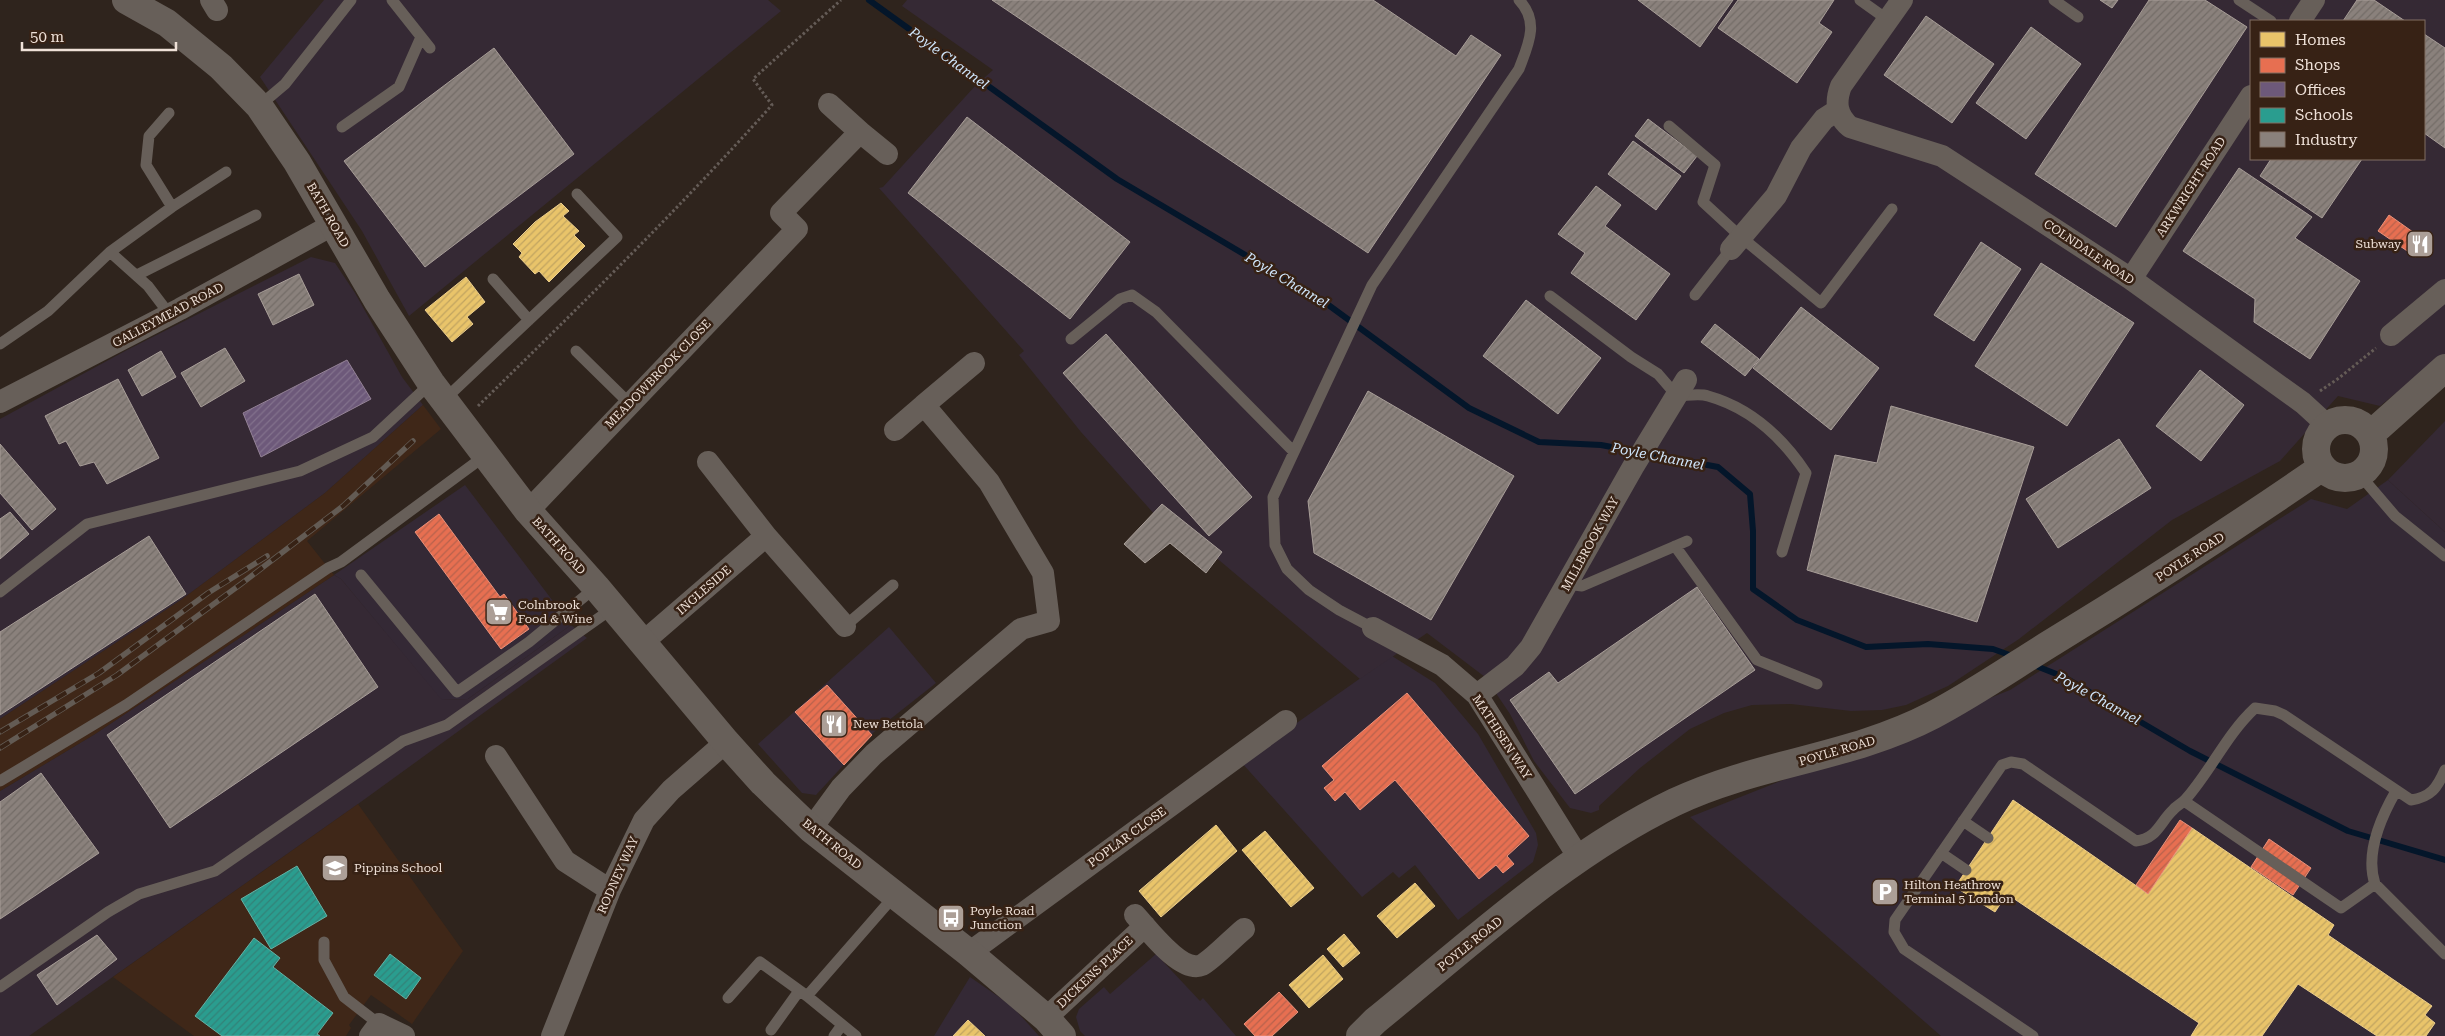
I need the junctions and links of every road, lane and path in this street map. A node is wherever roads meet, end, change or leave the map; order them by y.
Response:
1 (126, 0) edge
2 (351, 0) edge
3 (392, 0) edge
4 (841, 0) edge
5 (1519, 0) edge
6 (1860, 0) edge
7 (1902, 0) edge
8 (2054, 0) edge
9 (2239, 0) edge
10 (2314, 0) edge
11 (2078, 17) dead end
12 (1888, 20) junction
13 (2269, 20) edge
14 (2301, 20) edge
15 (421, 38) junction
16 (430, 48) dead end
17 (2250, 98) edge
18 (829, 104) dead end
19 (259, 106) junction
20 (1838, 110) junction
21 (169, 114) dead end
22 (1669, 126) dead end
23 (342, 127) dead end
24 (860, 132) junction
25 (887, 154) dead end
26 (226, 172) dead end
27 (577, 194) dead end
28 (172, 207) junction
29 (1892, 209) dead end
30 (256, 214) dead end
31 (334, 224) junction
32 (1736, 243) junction
33 (110, 252) junction
34 (137, 275) junction
35 (493, 279) dead end
36 (2131, 279) junction
37 (2445, 290) edge
38 (1695, 295) dead end
39 (1550, 296) dead end
40 (170, 315) junction
41 (529, 320) junction
42 (2391, 335) joint
43 (1071, 339) dead end
44 (0, 344) edge
45 (576, 351) dead end
46 (974, 363) dead end
47 (2445, 368) edge
48 (1682, 388) junction
49 (438, 391) junction
50 (0, 402) edge
51 (2303, 403) junction
52 (630, 404) junction
53 (924, 405) junction
54 (461, 422) junction
55 (2328, 425) junction
56 (895, 430) dead end
57 (2371, 434) junction
58 (1294, 452) junction
59 (486, 455) junction
60 (708, 462) dead end
61 (2321, 468) junction
62 (2360, 475) junction
63 (528, 511) junction
64 (766, 536) junction
65 (1687, 541) dead end
66 (1675, 546) junction
67 (1782, 552) dead end
68 (2445, 556) edge
69 (361, 575) dead end
70 (1567, 584) junction
71 (893, 585) dead end
72 (596, 587) junction
73 (0, 592) edge
74 (613, 608) junction
75 (845, 626) joint
76 (1373, 628) joint
77 (642, 643) junction
78 (1817, 684) dead end
79 (1477, 695) junction
80 (1286, 721) dead end
81 (726, 742) junction
82 (496, 756) dead end
83 (2445, 770) edge
84 (0, 781) edge
85 (2396, 791) junction
86 (2184, 801) junction
87 (1963, 821) junction
88 (811, 829) junction
89 (1988, 838) dead end
90 (1941, 853) junction
91 (1579, 858) junction
92 (1966, 870) dead end
93 (2375, 884) junction
94 (610, 890) junction
95 (896, 894) junction
96 (1244, 929) dead end
97 (324, 942) dead end
98 (969, 953) junction
99 (2445, 954) edge
100 (0, 987) edge
101 (803, 994) junction
102 (728, 998) dead end
103 (842, 1025) junction
104 (1054, 1027) edge
105 (374, 1030) edge
106 (770, 1030) dead end
107 (404, 1036) edge
108 (552, 1036) edge
109 (834, 1036) edge
110 (856, 1036) edge
111 (1360, 1036) edge
112 (2034, 1036) edge

1 - 19 street, BATH ROAD
2 - 19 lane
3 - 15 lane
4 - 54 path
5 - 58 lane
6 - 12 lane
7 - 12 street
8 - 11 lane
9 - 13 lane
10 - 14 street
12 - 20 street
15 - 16 lane
15 - 23 lane
17 - 36 street, ARKWRIGHT ROAD
18 - 24 street
19 - 31 street, BATH ROAD
20 - 32 street
20 - 36 street, COLNDALE ROAD
21 - 28 lane
22 - 32 lane
24 - 25 street
24 - 52 street, MEADOWBROOK CLOSE
26 - 28 lane
27 - 41 lane
28 - 33 lane
29 - 32 lane
30 - 34 lane
31 - 40 street, GALLEYMEAD ROAD
31 - 49 street, BATH ROAD
32 - 38 lane
33 - 34 lane
33 - 44 lane
34 - 40 lane
35 - 41 lane
36 - 51 street, COLNDALE ROAD
37 - 42 street
39 - 48 lane
40 - 50 street, GALLEYMEAD ROAD
41 - 49 lane
42 - 51 path
43 - 58 lane
45 - 52 lane
46 - 53 street
47 - 57 street
48 - 67 lane
48 - 70 street, MILLBROOK WAY
49 - 54 street, BATH ROAD
49 - 73 lane
51 - 55 street, COLNDALE ROAD
52 - 63 street, MEADOWBROOK CLOSE
53 - 56 street
53 - 88 street
54 - 59 street, BATH ROAD
55 - 57 street
55 - 61 street
57 - 62 street
58 - 76 lane
59 - 63 street, BATH ROAD
59 - 84 lane
60 - 64 street
61 - 62 street
61 - 91 street, POYLE ROAD
62 - 68 lane
63 - 72 street, BATH ROAD
64 - 75 street
64 - 77 street, INGLESIDE
65 - 66 lane
66 - 70 lane
66 - 78 lane
69 - 72 lane
70 - 79 street, MILLBROOK WAY
71 - 75 lane
72 - 74 street, BATH ROAD
74 - 77 street, BATH ROAD
74 - 100 lane
76 - 79 street, MATHISEN WAY
77 - 81 street, BATH ROAD
79 - 91 street, MATHISEN WAY
80 - 98 street, POPLAR CLOSE
81 - 88 street, BATH ROAD
81 - 94 street, RODNEY WAY
82 - 94 street
83 - 85 lane
85 - 86 lane
85 - 93 lane
86 - 87 lane
86 - 93 lane
87 - 89 lane
87 - 90 lane
88 - 95 street, BATH ROAD
90 - 92 lane
90 - 112 lane
91 - 111 street, POYLE ROAD
93 - 99 lane
94 - 108 street, RODNEY WAY
95 - 98 street, BATH ROAD
95 - 101 lane
96 - 104 street, DICKENS PLACE
97 - 105 lane
98 - 104 street, BATH ROAD
101 - 102 lane
101 - 103 lane
101 - 106 lane
103 - 109 lane
103 - 110 lane
105 - 107 street

